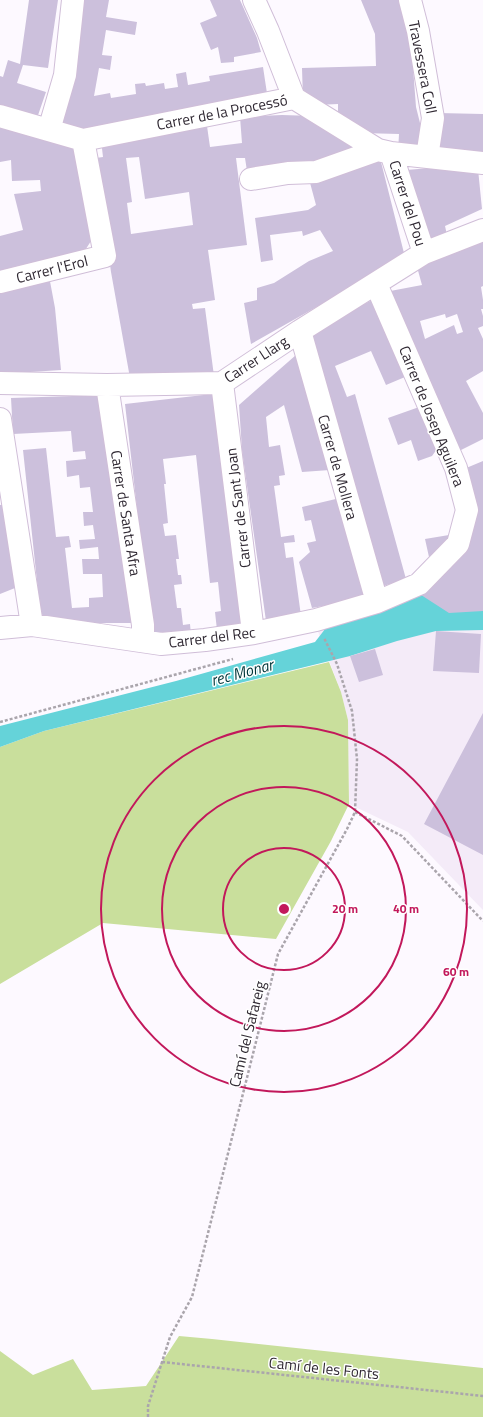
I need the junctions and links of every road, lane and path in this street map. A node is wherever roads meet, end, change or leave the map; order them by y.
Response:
1 (73, 0) edge
2 (254, 0) edge
3 (410, 0) edge
4 (294, 98) junction
5 (0, 116) edge
6 (49, 130) junction
7 (83, 140) junction
8 (385, 152) junction
9 (427, 157) junction
10 (482, 163) edge
11 (251, 179) dead end
12 (483, 230) edge
13 (424, 253) junction
14 (0, 282) edge
15 (376, 284) junction
16 (300, 331) junction
17 (0, 383) edge
18 (222, 383) junction
19 (107, 385) junction
20 (0, 419) edge
21 (419, 584) joint
22 (377, 602) junction
23 (32, 624) junction
24 (0, 628) edge
25 (254, 633) junction
26 (323, 635) dead end
27 (143, 641) junction
28 (238, 658) dead end
29 (0, 722) edge
30 (355, 812) junction
31 (483, 921) edge
32 (162, 1362) junction
33 (483, 1396) edge
34 (148, 1417) edge

1 - 6 street
2 - 4 street
3 - 9 street, Travessera Coll
4 - 7 street, Carrer de la Processó
4 - 8 street, Carrer de la Processó
5 - 6 street, Carrer de la Processó
6 - 7 street, Carrer de la Processó
7 - 14 street, Carrer l'Erol
8 - 9 street, Carrer de la Processó
8 - 11 street
8 - 13 street, Carrer del Pou
9 - 10 street, Carrer de la Processó
12 - 13 street, Carrer Llarg
13 - 15 street, Carrer Llarg
15 - 16 street, Carrer Llarg
15 - 21 street, Carrer de Josep Aguilera
16 - 18 street, Carrer Llarg
16 - 22 street, Carrer de Mollera
17 - 19 street, Carrer Llarg
18 - 19 street, Carrer Llarg
18 - 25 street, Carrer de Sant Joan
19 - 27 street, Carrer de Santa Afra
20 - 23 street
21 - 22 street, Carrer del Rec
22 - 25 street, Carrer del Rec
23 - 24 street, Carrer del Rec
23 - 27 street, Carrer del Rec
25 - 27 street, Carrer del Rec
26 - 30 path, Camí del Safareig
28 - 29 path
30 - 31 path
30 - 32 path, Camí del Safareig
32 - 33 path, Camí de les Fonts
32 - 34 path, Camí del Safareig

